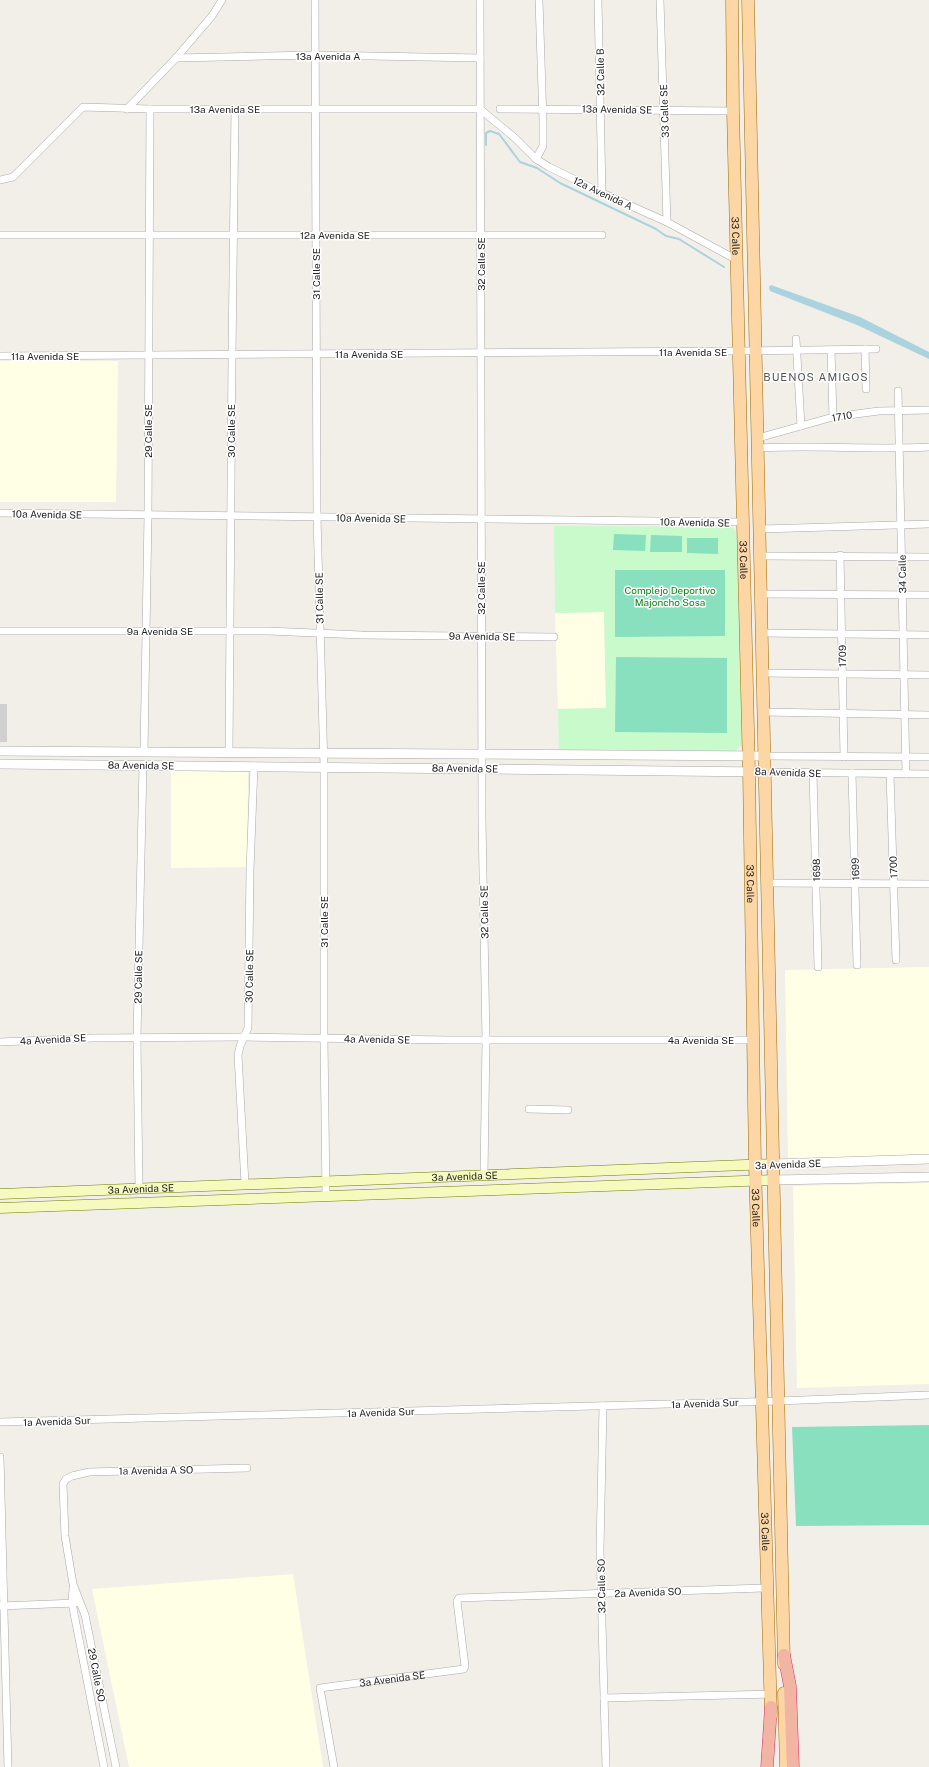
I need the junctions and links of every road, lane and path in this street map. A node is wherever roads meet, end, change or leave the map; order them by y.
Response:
1 (222, 0) edge
2 (315, 0) edge
3 (480, 0) edge
4 (539, 0) edge
5 (598, 0) edge
6 (660, 0) edge
7 (732, 0) edge
8 (748, 0) edge
9 (315, 55) junction
10 (176, 58) junction
11 (480, 58) junction
12 (543, 108) junction
13 (127, 109) junction
14 (150, 109) junction
15 (235, 109) junction
16 (316, 109) junction
17 (480, 109) junction
18 (500, 109) dead end
19 (601, 109) junction
20 (664, 110) junction
21 (733, 111) junction
22 (536, 159) junction
23 (0, 180) edge
24 (602, 193) junction
25 (667, 222) junction
26 (0, 235) edge
27 (150, 235) junction
28 (234, 235) junction
29 (316, 235) junction
30 (481, 235) junction
31 (602, 235) dead end
32 (737, 260) junction
33 (796, 339) dead end
34 (865, 349) junction
35 (876, 349) dead end
36 (797, 350) junction
37 (831, 350) junction
38 (756, 351) junction
39 (739, 352) junction
40 (481, 353) junction
41 (232, 354) junction
42 (316, 354) junction
43 (148, 355) junction
44 (0, 356) edge
45 (866, 389) dead end
46 (898, 391) dead end
47 (929, 410) edge
48 (898, 411) junction
49 (833, 417) junction
50 (801, 426) junction
51 (758, 443) junction
52 (929, 447) edge
53 (899, 449) junction
54 (0, 513) edge
55 (148, 515) junction
56 (231, 516) junction
57 (317, 517) junction
58 (481, 520) junction
59 (742, 522) junction
60 (929, 524) edge
61 (901, 525) junction
62 (760, 529) junction
63 (840, 555) junction
64 (760, 556) junction
65 (902, 556) junction
66 (929, 557) edge
67 (761, 594) junction
68 (840, 594) junction
69 (903, 595) junction
70 (929, 595) edge
71 (0, 631) edge
72 (146, 631) junction
73 (229, 631) junction
74 (320, 633) junction
75 (762, 633) junction
76 (841, 634) junction
77 (904, 635) junction
78 (929, 635) edge
79 (482, 636) junction
80 (554, 637) dead end
81 (763, 673) junction
82 (842, 674) junction
83 (905, 675) junction
84 (929, 675) edge
85 (763, 712) junction
86 (843, 713) junction
87 (906, 714) junction
88 (929, 714) edge
89 (0, 751) edge
90 (144, 752) junction
91 (229, 753) junction
92 (324, 753) junction
93 (482, 754) junction
94 (749, 756) junction
95 (764, 756) junction
96 (844, 757) junction
97 (907, 757) junction
98 (929, 757) edge
99 (0, 764) edge
100 (143, 765) junction
101 (254, 766) junction
102 (324, 767) junction
103 (482, 769) junction
104 (749, 771) junction
105 (764, 772) junction
106 (814, 773) junction
107 (852, 774) junction
108 (890, 774) junction
109 (906, 774) junction
110 (929, 774) edge
111 (767, 883) junction
112 (816, 883) junction
113 (855, 884) junction
114 (894, 884) junction
115 (929, 884) edge
116 (896, 960) dead end
117 (857, 965) dead end
118 (818, 967) dead end
119 (244, 1037) junction
120 (137, 1038) junction
121 (324, 1039) junction
122 (486, 1040) junction
123 (754, 1040) junction
124 (0, 1042) edge
125 (529, 1109) dead end
126 (568, 1110) dead end
127 (929, 1159) edge
128 (773, 1164) junction
129 (755, 1165) junction
130 (484, 1175) junction
131 (929, 1177) edge
132 (773, 1180) junction
133 (326, 1181) junction
134 (756, 1182) junction
135 (245, 1184) junction
136 (139, 1188) junction
137 (0, 1194) edge
138 (326, 1195) junction
139 (0, 1208) edge
140 (929, 1395) edge
141 (762, 1401) junction
142 (778, 1401) junction
143 (603, 1406) junction
144 (0, 1422) edge
145 (0, 1457) edge
146 (247, 1468) dead end
147 (66, 1479) joint
148 (0, 1503) edge
149 (766, 1588) junction
150 (601, 1594) junction
151 (76, 1603) junction
152 (2, 1606) edge
153 (784, 1656) junction
154 (464, 1669) joint
155 (771, 1694) junction
156 (604, 1698) junction
157 (102, 1701) junction
158 (91, 1703) junction
159 (771, 1707) junction
160 (3, 1716) edge
161 (108, 1729) junction
162 (96, 1732) junction
163 (8, 1767) edge
164 (104, 1767) edge
165 (116, 1767) edge
166 (334, 1767) edge
167 (606, 1767) edge
168 (767, 1767) edge
169 (773, 1767) edge
170 (786, 1767) edge
171 (793, 1767) edge

1 - 10 street
2 - 9 street, 31 Calle SE
3 - 11 street, 32 Calle SE
4 - 12 street
5 - 19 street, 32 Calle B
6 - 20 street, 33 Calle SE
7 - 21 main road, 33 Calle
8 - 38 main road, 33 Calle
9 - 10 street, 13a Avenida A
9 - 11 street, 13a Avenida A
9 - 16 street, 31 Calle SE
10 - 13 street
11 - 17 street, 32 Calle SE
12 - 18 street, 13a Avenida SE
12 - 19 street, 13a Avenida SE
12 - 22 street
13 - 14 street, 13a Avenida SE
13 - 23 street, 13a Avenida SE
14 - 15 street, 13a Avenida SE
14 - 27 street, 29 Calle SE
15 - 16 street, 13a Avenida SE
15 - 28 street, 30 Calle SE
16 - 17 street, 13a Avenida SE
16 - 29 street, 31 Calle SE
17 - 22 street, 12a Avenida A
17 - 30 street, 32 Calle SE
19 - 20 street, 13a Avenida SE
19 - 24 street, 32 Calle B
20 - 21 street, 13a Avenida SE
20 - 25 street, 33 Calle SE
21 - 32 main road, 33 Calle
22 - 24 street, 12a Avenida A
24 - 25 street, 12a Avenida A
25 - 32 street, 12a Avenida A
26 - 27 street, 12a Avenida SE
27 - 28 street, 12a Avenida SE
27 - 43 street, 29 Calle SE
28 - 29 street, 12a Avenida SE
28 - 41 street, 30 Calle SE
29 - 30 street, 12a Avenida SE
29 - 42 street, 31 Calle SE
30 - 31 street, 12a Avenida SE
30 - 40 street, 32 Calle SE
32 - 39 main road, 33 Calle
33 - 36 street
34 - 35 street, 11a Avenida SE
34 - 37 street, 11a Avenida SE
34 - 45 street
36 - 37 street, 11a Avenida SE
36 - 38 street, 11a Avenida SE
36 - 50 street
37 - 49 street
38 - 39 street, 11a Avenida SE
38 - 51 main road, 33 Calle
39 - 40 street, 11a Avenida SE
39 - 59 main road, 33 Calle
40 - 42 street, 11a Avenida SE
40 - 58 street, 32 Calle SE
41 - 42 street, 11a Avenida SE
41 - 43 street, 11a Avenida SE
41 - 56 street, 30 Calle SE
42 - 57 street, 31 Calle SE
43 - 44 street, 11a Avenida SE
43 - 55 street, 29 Calle SE
46 - 48 street, 34 Calle
47 - 48 street, 1710
48 - 49 street, 1710
48 - 53 street, 34 Calle
49 - 50 street, 1710
50 - 51 street, 1710
51 - 53 street
51 - 62 main road, 33 Calle
52 - 53 street
53 - 61 street, 34 Calle
54 - 55 street, 10a Avenida SE
55 - 56 street, 10a Avenida SE
55 - 72 street, 29 Calle SE
56 - 57 street, 10a Avenida SE
56 - 73 street, 30 Calle SE
57 - 58 street, 10a Avenida SE
57 - 74 street, 31 Calle SE
58 - 59 street, 10a Avenida SE
58 - 79 street, 32 Calle SE
59 - 94 main road, 33 Calle
60 - 61 street
61 - 62 street
61 - 65 street, 34 Calle
62 - 64 main road, 33 Calle
63 - 64 street
63 - 65 street
63 - 68 street, 1709
64 - 67 main road, 33 Calle
65 - 66 street
65 - 69 street, 34 Calle
67 - 68 street
67 - 75 main road, 33 Calle
68 - 69 street
68 - 76 street, 1709
69 - 70 street
69 - 77 street, 34 Calle
71 - 72 street, 9a Avenida SE
72 - 73 street, 9a Avenida SE
72 - 90 street, 29 Calle SE
73 - 74 street, 9a Avenida SE
73 - 91 street, 30 Calle SE
74 - 79 street, 9a Avenida SE
74 - 92 street, 31 Calle SE
75 - 76 street
75 - 81 main road, 33 Calle
76 - 77 street
76 - 82 street, 1709
77 - 78 street
77 - 83 street, 34 Calle
79 - 80 street, 9a Avenida SE
79 - 93 street, 32 Calle SE
81 - 82 street
81 - 85 main road, 33 Calle
82 - 83 street
82 - 86 street, 1709
83 - 84 street
83 - 87 street, 34 Calle
85 - 86 street
85 - 95 main road, 33 Calle
86 - 87 street
86 - 96 street, 1709
87 - 88 street
87 - 97 street, 34 Calle
89 - 90 street, 8a Avenida SE
90 - 91 street, 8a Avenida SE
91 - 92 street, 8a Avenida SE
92 - 93 street, 8a Avenida SE
92 - 102 street, 31 Calle SE
93 - 94 street, 8a Avenida SE
93 - 103 street, 32 Calle SE
94 - 95 street, 8a Avenida SE
94 - 104 main road, 33 Calle
95 - 96 street, 8a Avenida SE
95 - 105 main road, 33 Calle
96 - 97 street, 8a Avenida SE
97 - 98 street, 8a Avenida SE
97 - 109 street, 34 Calle
99 - 100 street, 8a Avenida SE
100 - 101 street, 8a Avenida SE
100 - 120 street, 29 Calle SE
101 - 102 street, 8a Avenida SE
101 - 119 street, 30 Calle SE
102 - 103 street, 8a Avenida SE
102 - 121 street, 31 Calle SE
103 - 104 street, 8a Avenida SE
103 - 122 street, 32 Calle SE
104 - 105 street, 8a Avenida SE
104 - 123 main road, 33 Calle
105 - 106 street, 8a Avenida SE
105 - 111 main road, 33 Calle
106 - 107 street, 8a Avenida SE
106 - 112 street, 1698
107 - 108 street, 8a Avenida SE
107 - 113 street, 1699
108 - 109 street, 8a Avenida SE
108 - 114 street, 1700
109 - 110 street, 8a Avenida SE
111 - 112 street
111 - 128 main road, 33 Calle
112 - 113 street
112 - 118 street, 1698
113 - 114 street
113 - 117 street, 1699
114 - 115 street
114 - 116 street, 1700
119 - 120 street, 4a Avenida SE
119 - 121 street, 4a Avenida SE
119 - 135 street, 30 Calle SE
120 - 124 street, 4a Avenida SE
120 - 136 street, 29 Calle SE
121 - 122 street, 4a Avenida SE
121 - 133 street, 31 Calle SE
122 - 123 street, 4a Avenida SE
122 - 130 street, 32 Calle SE
123 - 129 main road, 33 Calle
125 - 126 street
127 - 128 street, 3a Avenida SE
128 - 129 main road, 3a Avenida SE
128 - 132 main road, 33 Calle
129 - 130 main road, 3a Avenida SE
129 - 134 main road, 33 Calle
130 - 133 main road, 3a Avenida SE
131 - 132 street, 3a Avenida SE
132 - 134 main road, 3a Avenida SE
132 - 142 main road, 33 Calle
133 - 135 main road, 3a Avenida SE
133 - 138 street, 31 Calle SE
134 - 138 main road, 3a Avenida SE
134 - 141 main road, 33 Calle
135 - 136 main road, 3a Avenida SE
136 - 137 main road, 3a Avenida SE
138 - 139 main road, 3a Avenida SE
140 - 142 street, 1a Avenida Sur
141 - 142 street, 1a Avenida Sur
141 - 143 street, 1a Avenida Sur
141 - 149 main road, 33 Calle
142 - 153 main road, 33 Calle
143 - 144 street, 1a Avenida Sur
143 - 150 street, 32 Calle SO
145 - 148 street
146 - 147 street, 1a Avenida A SO
147 - 151 street, 29 Calle SO
148 - 152 street
149 - 150 street, 2a Avenida SO
149 - 155 main road, 33 Calle
150 - 154 street, 2a Avenida SO
150 - 156 street, 32 Calle SO
151 - 152 street
151 - 157 street, 29 Calle SO
151 - 158 street, 29 Calle SO
152 - 160 street
153 - 170 main road, 33 Calle
153 - 171 highway
154 - 166 street, 3a Avenida SE
155 - 156 street
155 - 159 main road, 33 Calle
156 - 167 street, 32 Calle SO
157 - 158 street
157 - 161 street, 29 Calle SO
158 - 162 street, 29 Calle SO
159 - 168 highway
159 - 169 main road, 33 Calle
160 - 163 street
161 - 162 street
161 - 165 street, 29 Calle SO
162 - 164 street, 29 Calle SO

